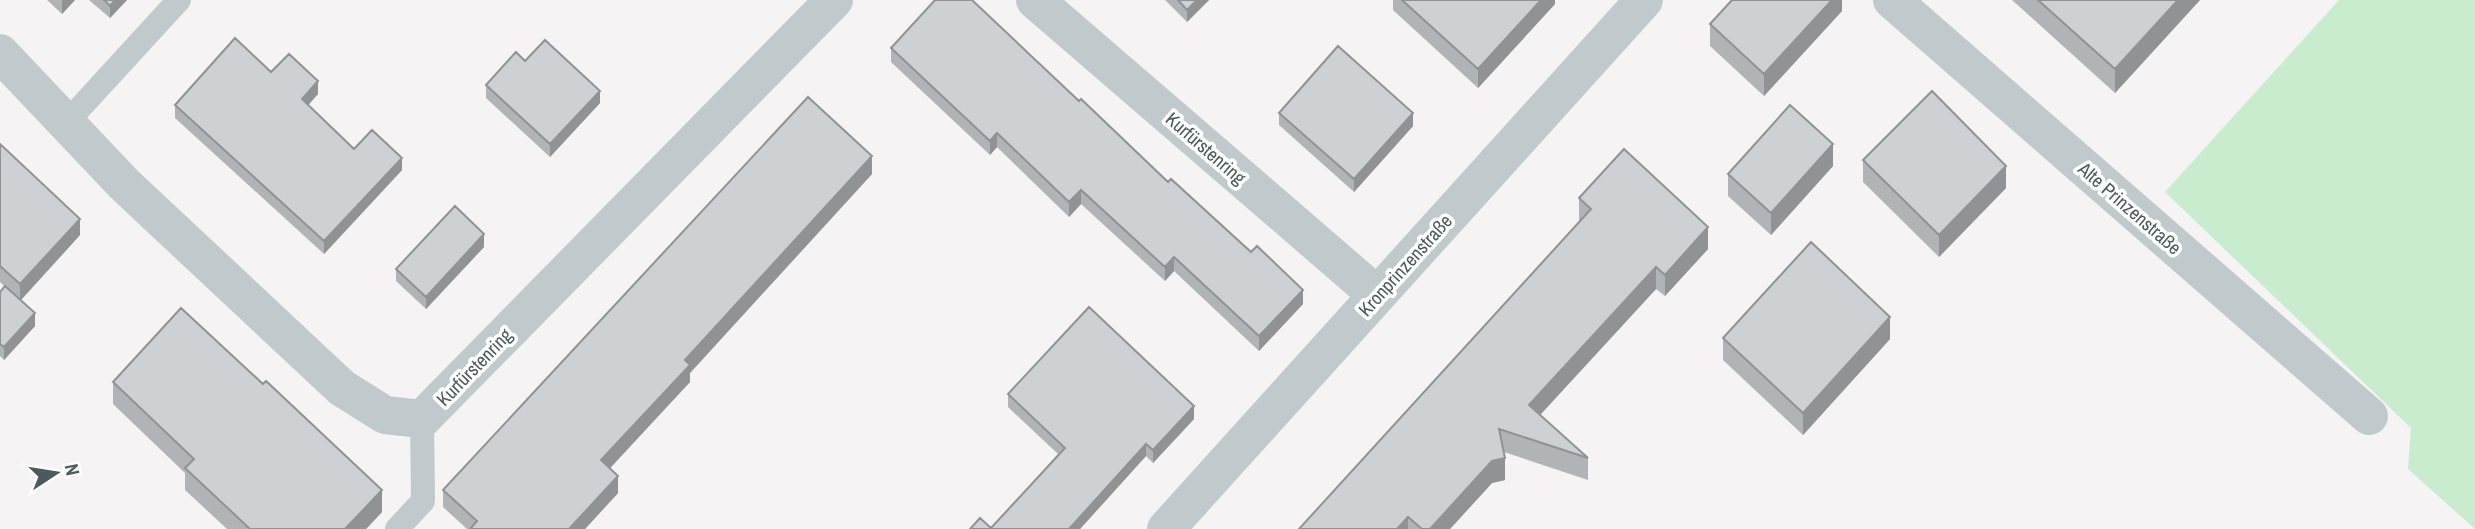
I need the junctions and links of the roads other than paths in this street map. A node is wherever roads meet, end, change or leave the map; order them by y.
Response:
1 (179, 0) edge
2 (834, 0) edge
3 (1035, 0) edge
4 (1644, 0) edge
5 (1892, 0) edge
6 (0, 53) edge
7 (67, 122) junction
8 (1377, 295) junction
9 (2369, 416) dead end
10 (422, 419) junction
11 (397, 529) edge
12 (1166, 529) edge

1 - 7 lane
2 - 10 street, Kurfürstenring
3 - 8 street, Kurfürstenring
4 - 8 street, Kronprinzenstraße
5 - 9 street, Alte Prinzenstraße
6 - 7 street, Kurfürstenring
7 - 10 street, Kurfürstenring
8 - 12 street, Kronprinzenstraße
10 - 11 lane

